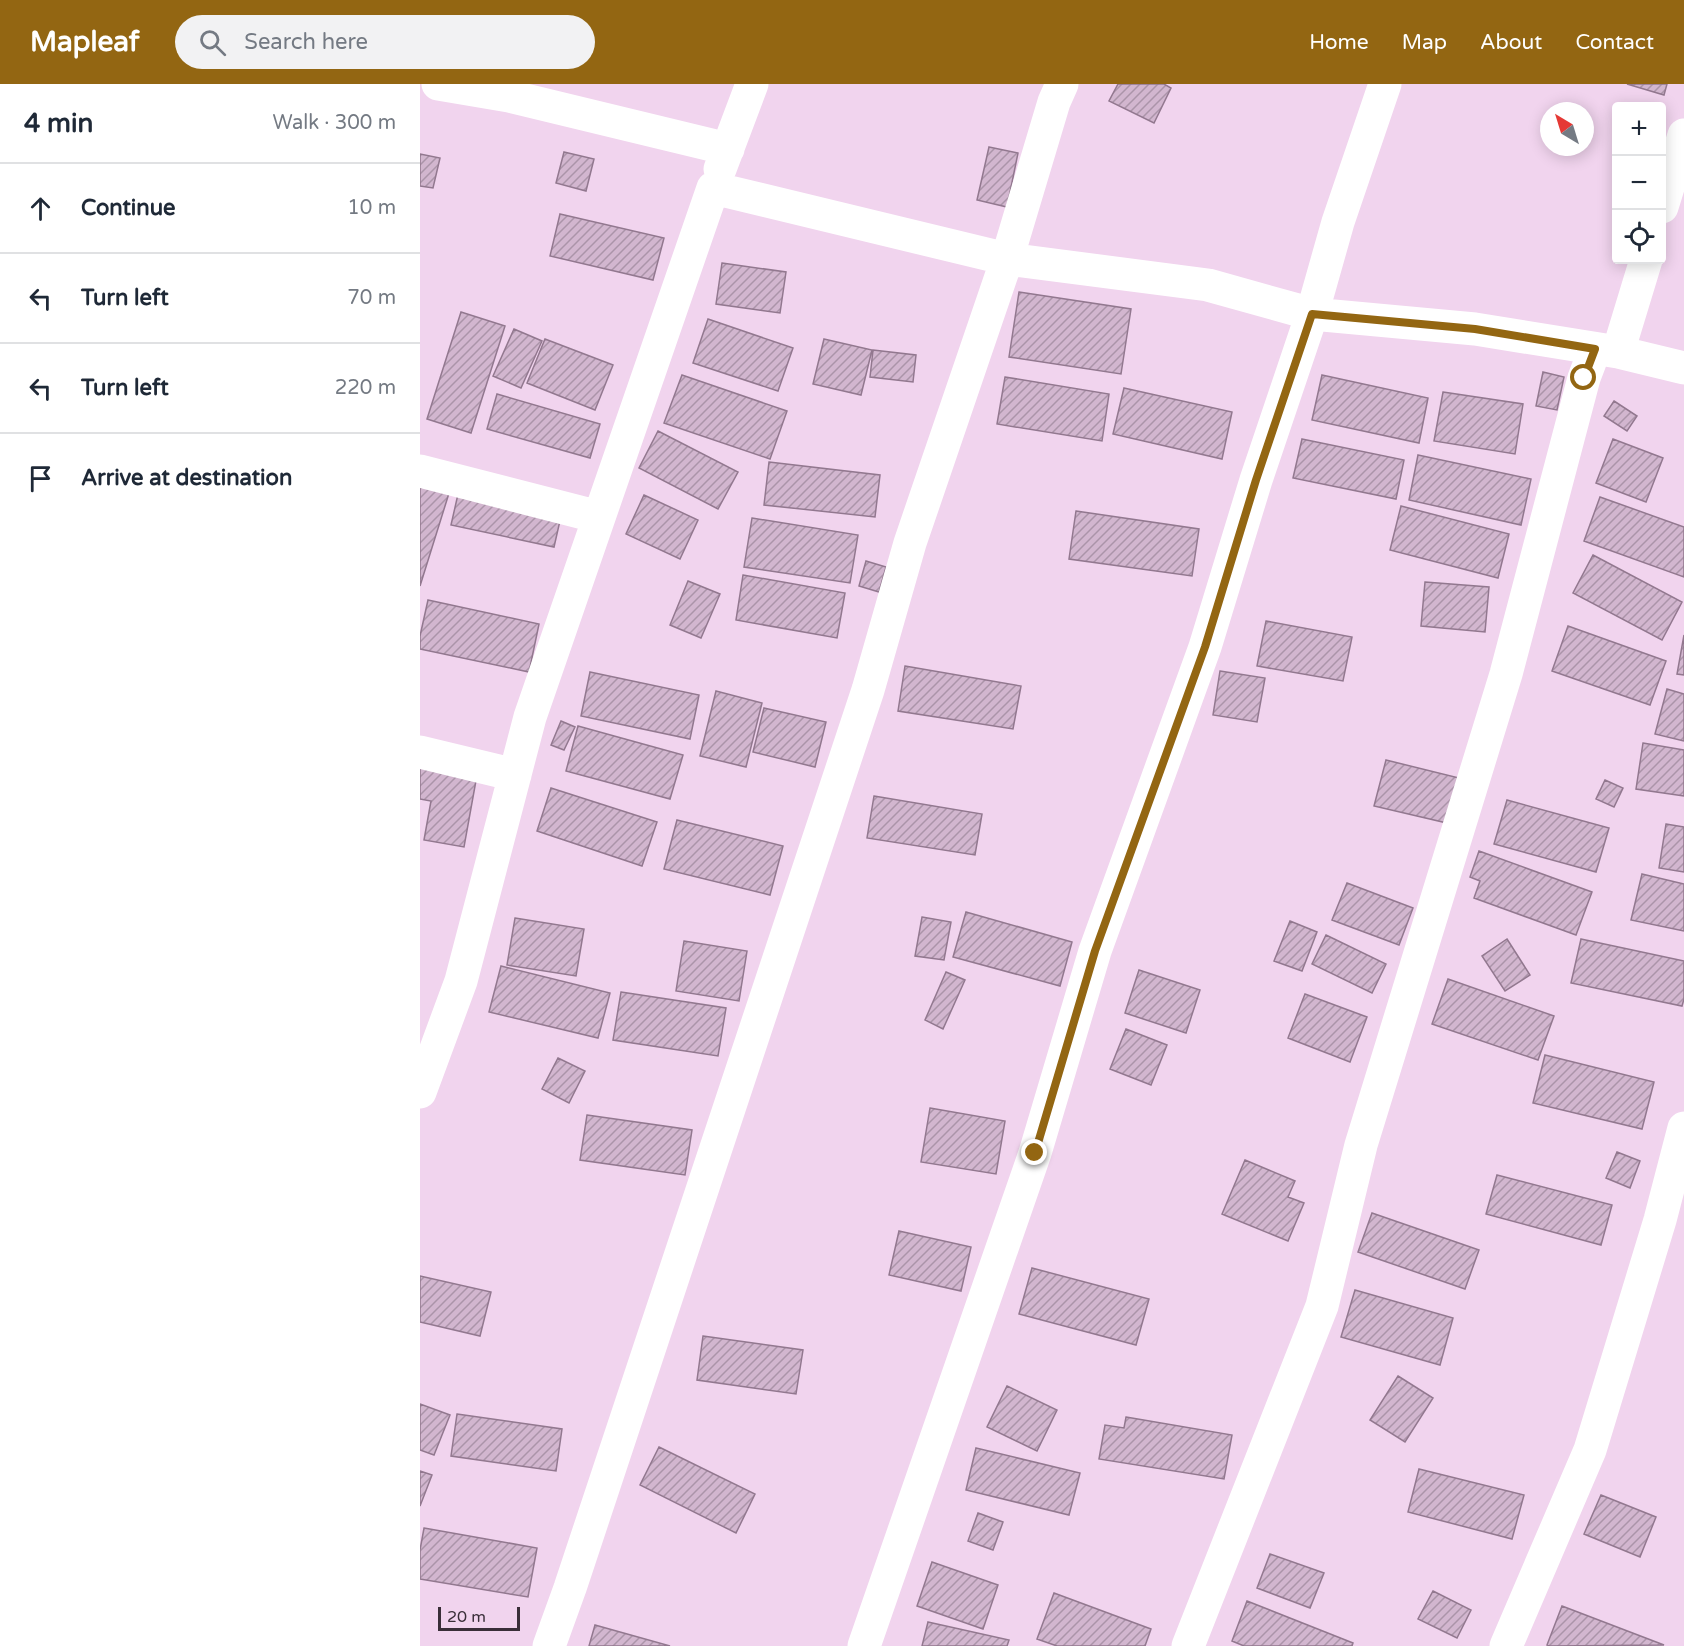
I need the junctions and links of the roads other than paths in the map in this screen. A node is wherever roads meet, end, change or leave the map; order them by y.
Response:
1 (438, 84) edge
2 (752, 84) edge
3 (1062, 84) edge
4 (1385, 84) edge
5 (1684, 135) edge
6 (728, 149) junction
7 (713, 188) junction
8 (1666, 194) edge
9 (1007, 259) junction
10 (1644, 264) edge
11 (1312, 314) junction
12 (1606, 350) junction
13 (1684, 368) edge
14 (420, 471) edge
15 (599, 517) junction
16 (420, 752) edge
17 (515, 775) junction
18 (420, 1092) edge
19 (1684, 1128) edge
20 (549, 1646) edge
21 (864, 1646) edge
22 (1188, 1646) edge
23 (1506, 1646) edge

1 - 6 street
2 - 6 street
3 - 9 street
4 - 11 street
5 - 8 street
6 - 7 street
7 - 9 street
7 - 15 street
9 - 11 street
9 - 20 street
10 - 12 street
11 - 12 street
11 - 21 street
12 - 13 street
12 - 22 street
14 - 15 street
15 - 17 street
16 - 17 street
17 - 18 street
19 - 23 street

